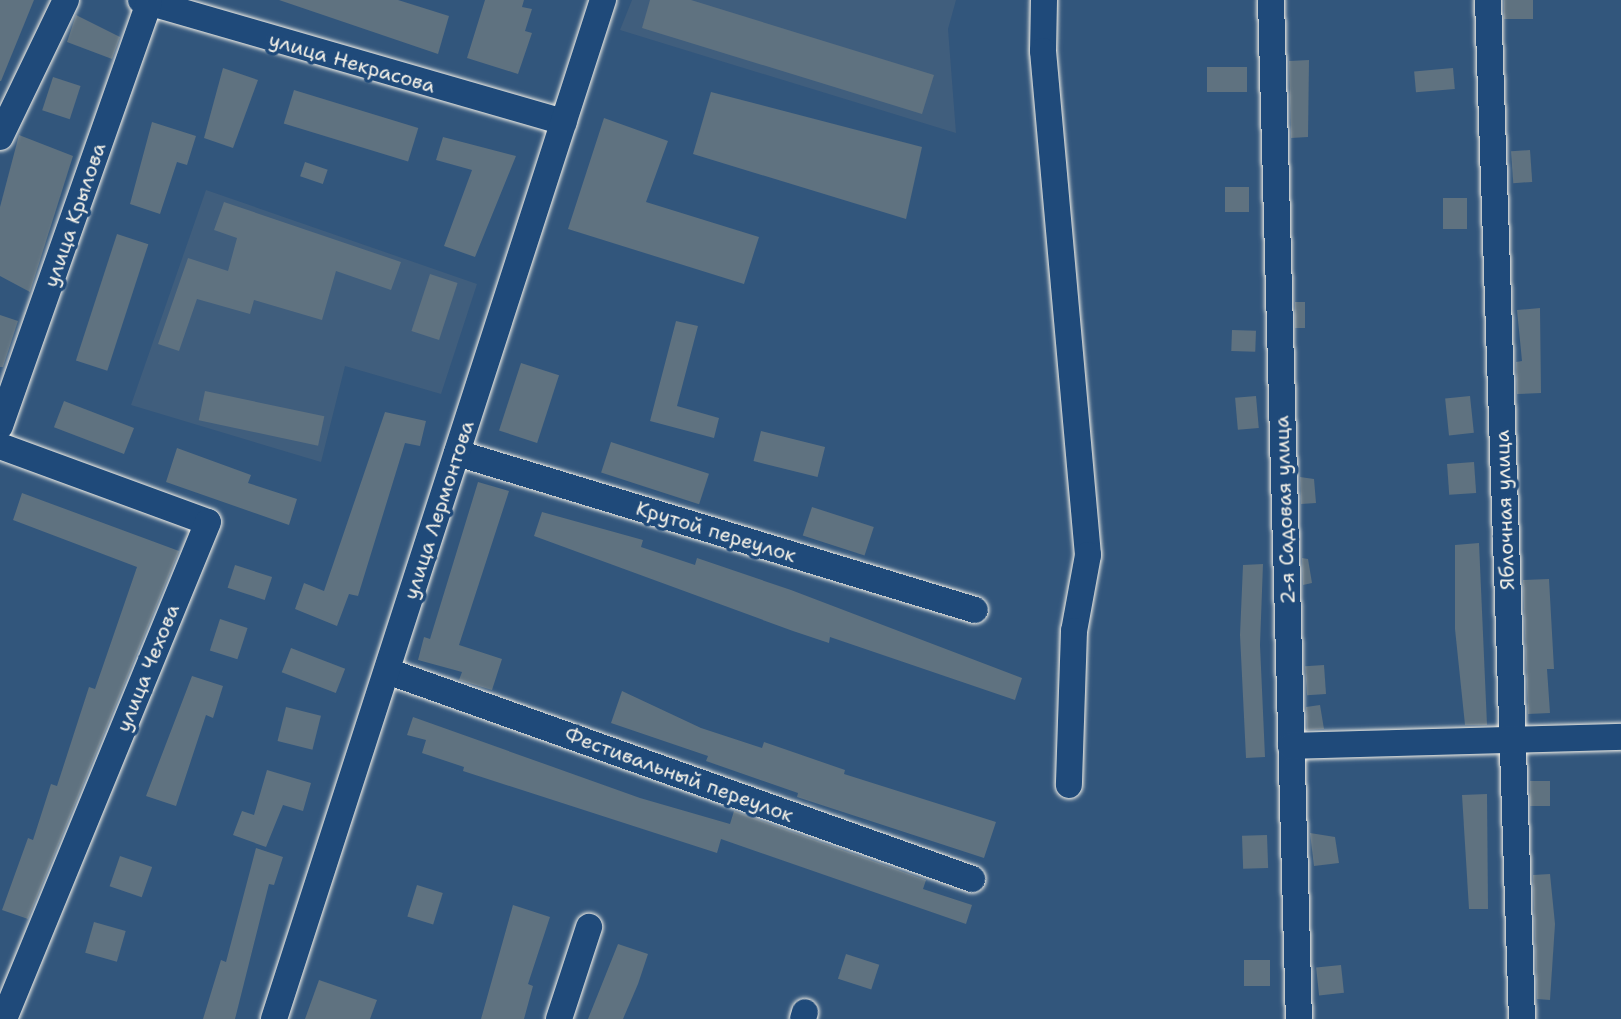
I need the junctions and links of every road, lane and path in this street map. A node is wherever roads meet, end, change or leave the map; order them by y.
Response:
1 (66, 0) edge
2 (603, 0) edge
3 (1044, 0) edge
4 (1271, 0) edge
5 (1488, 0) edge
6 (145, 1) edge
7 (564, 122) junction
8 (0, 137) edge
9 (0, 426) edge
10 (0, 446) edge
11 (457, 453) junction
12 (975, 610) dead end
13 (387, 671) junction
14 (1621, 737) edge
15 (1512, 740) junction
16 (1291, 746) junction
17 (1069, 785) dead end
18 (972, 879) dead end
19 (589, 927) dead end
20 (4, 1019) edge
21 (274, 1019) edge
22 (559, 1019) edge
23 (1299, 1019) edge
24 (1522, 1019) edge

1 - 8 street
2 - 7 street, улица Лермонтова
3 - 17 street
4 - 16 street, 2-я Садовая улица
5 - 15 street, Яблочная улица
6 - 7 street, улица Некрасова
6 - 9 street, улица Крылова
7 - 11 street, улица Лермонтова
10 - 20 street, улица Чехова
11 - 12 street, Крутой переулок
11 - 13 street, улица Лермонтова
13 - 18 street, Фестивальный переулок
13 - 21 street, улица Лермонтова
14 - 15 street
15 - 16 street
15 - 24 street, Яблочная улица
16 - 23 street, 2-я Садовая улица
19 - 22 street

